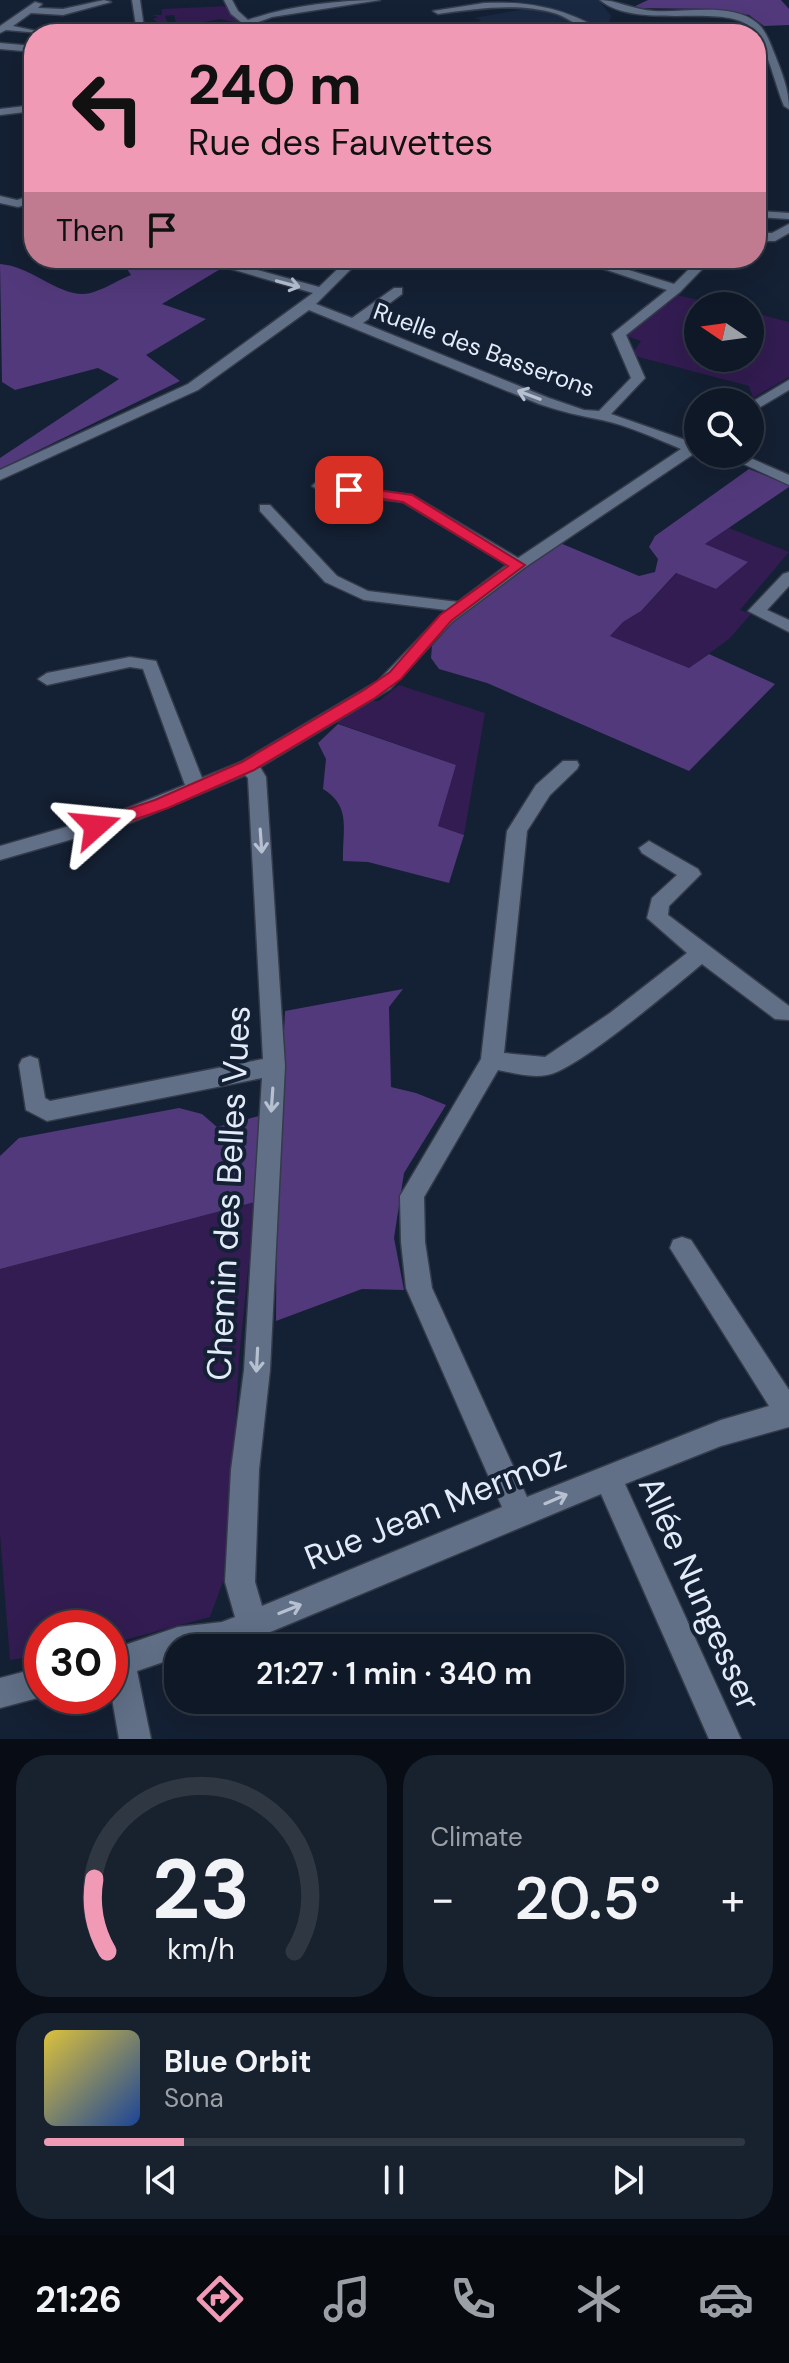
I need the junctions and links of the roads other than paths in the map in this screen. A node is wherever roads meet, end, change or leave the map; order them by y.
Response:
1 (45, 0) edge
2 (228, 0) edge
3 (376, 0) edge
4 (604, 0) edge
5 (136, 2) edge
6 (501, 2) edge
7 (115, 3) edge
8 (342, 5) junction
9 (440, 5) edge
10 (257, 8) dead end
11 (618, 9) junction
12 (29, 10) junction
13 (350, 16) dead end
14 (261, 20) junction
15 (141, 24) edge
16 (248, 24) edge
17 (580, 24) edge
18 (613, 24) edge
19 (753, 24) edge
20 (3, 28) edge
21 (24, 31) edge
22 (0, 46) edge
23 (24, 48) edge
24 (766, 48) edge
25 (789, 106) edge
26 (24, 109) edge
27 (0, 112) edge
28 (0, 199) edge
29 (24, 202) edge
30 (15, 205) junction
31 (24, 210) edge
32 (766, 215) edge
33 (0, 216) edge
34 (789, 216) edge
35 (789, 228) edge
36 (766, 237) edge
37 (775, 237) junction
38 (789, 248) edge
39 (236, 268) edge
40 (346, 268) edge
41 (609, 268) edge
42 (697, 268) edge
43 (676, 289) junction
44 (398, 291) dead end
45 (322, 292) junction
46 (308, 305) junction
47 (353, 324) junction
48 (789, 384) edge
49 (764, 400) edge
50 (603, 416) junction
51 (684, 442) edge
52 (684, 453) edge
53 (761, 468) edge
54 (0, 476) edge
55 (789, 480) edge
56 (320, 486) dead end
57 (265, 508) dead end
58 (518, 565) junction
59 (789, 577) edge
60 (461, 607) junction
61 (789, 627) edge
62 (47, 679) dead end
63 (570, 765) dead end
64 (248, 766) junction
65 (196, 788) junction
66 (649, 848) dead end
67 (0, 853) edge
68 (702, 953) junction
69 (783, 1013) dead end
70 (492, 1060) junction
71 (30, 1065) dead end
72 (274, 1066) junction
73 (682, 1248) dead end
74 (789, 1414) edge
75 (608, 1477) junction
76 (520, 1514) junction
77 (252, 1624) junction
78 (128, 1659) edge
79 (24, 1687) edge
80 (0, 1693) edge
81 (128, 1713) edge
82 (135, 1739) edge
83 (725, 1739) edge

1 - 12 street
2 - 14 street
3 - 8 street
4 - 11 street
5 - 7 street
5 - 15 street
6 - 9 street
6 - 17 street
7 - 12 street
8 - 13 street
8 - 14 street
10 - 14 street
11 - 18 street
11 - 19 street
12 - 20 street
14 - 16 street
20 - 21 street
22 - 23 street
24 - 25 street
26 - 27 street
28 - 30 street
29 - 30 street
30 - 31 street
30 - 33 street
32 - 34 street
35 - 37 street
36 - 37 street
37 - 38 street
39 -> 45 street
40 - 45 street
41 - 43 street
42 - 43 street
43 - 50 street
44 - 47 street
45 - 46 street
46 - 47 street, Ruelle des Basserons
46 - 54 street
50 -> 47 street, Ruelle des Basserons
48 - 49 street
50 - 51 street, Ruelle des Basserons
52 - 58 street
53 - 55 street
56 - 58 street
57 - 60 street
58 - 60 street
59 - 61 street
60 - 64 street
62 - 65 street
63 - 70 street
64 - 65 street
64 -> 72 street, Chemin des Belles Vues
65 - 67 street
66 - 68 street
68 - 69 street
68 - 70 street
70 - 76 street
71 - 72 street
72 -> 77 street, Chemin des Belles Vues
73 - 74 street
74 - 75 street, Rue Jean Mermoz
76 -> 75 street, Rue Jean Mermoz
75 - 83 street, Allée Nungesser
77 -> 76 street, Rue Jean Mermoz
77 - 78 street, Rue Jean Mermoz
79 - 80 street
81 - 82 street

